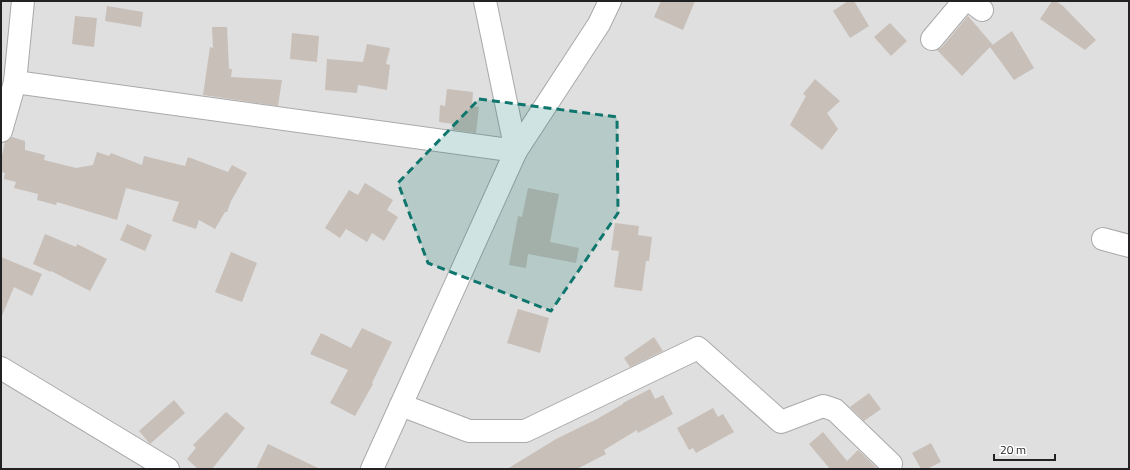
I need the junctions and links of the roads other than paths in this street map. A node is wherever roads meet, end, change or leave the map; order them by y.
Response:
1 (23, 1) edge
2 (485, 1) edge
3 (610, 1) edge
4 (972, 4) edge
5 (932, 39) dead end
6 (15, 82) junction
7 (1, 131) edge
8 (516, 151) junction
9 (1103, 239) dead end
10 (1129, 246) edge
11 (1, 368) edge
12 (401, 405) junction
13 (891, 464) dead end
14 (168, 469) edge
15 (372, 469) edge

1 - 6 street
2 - 8 street
3 - 8 street
4 - 5 street
6 - 7 street
6 - 8 street
8 - 12 street
9 - 10 street
11 - 14 street
12 - 13 street
12 - 15 street

